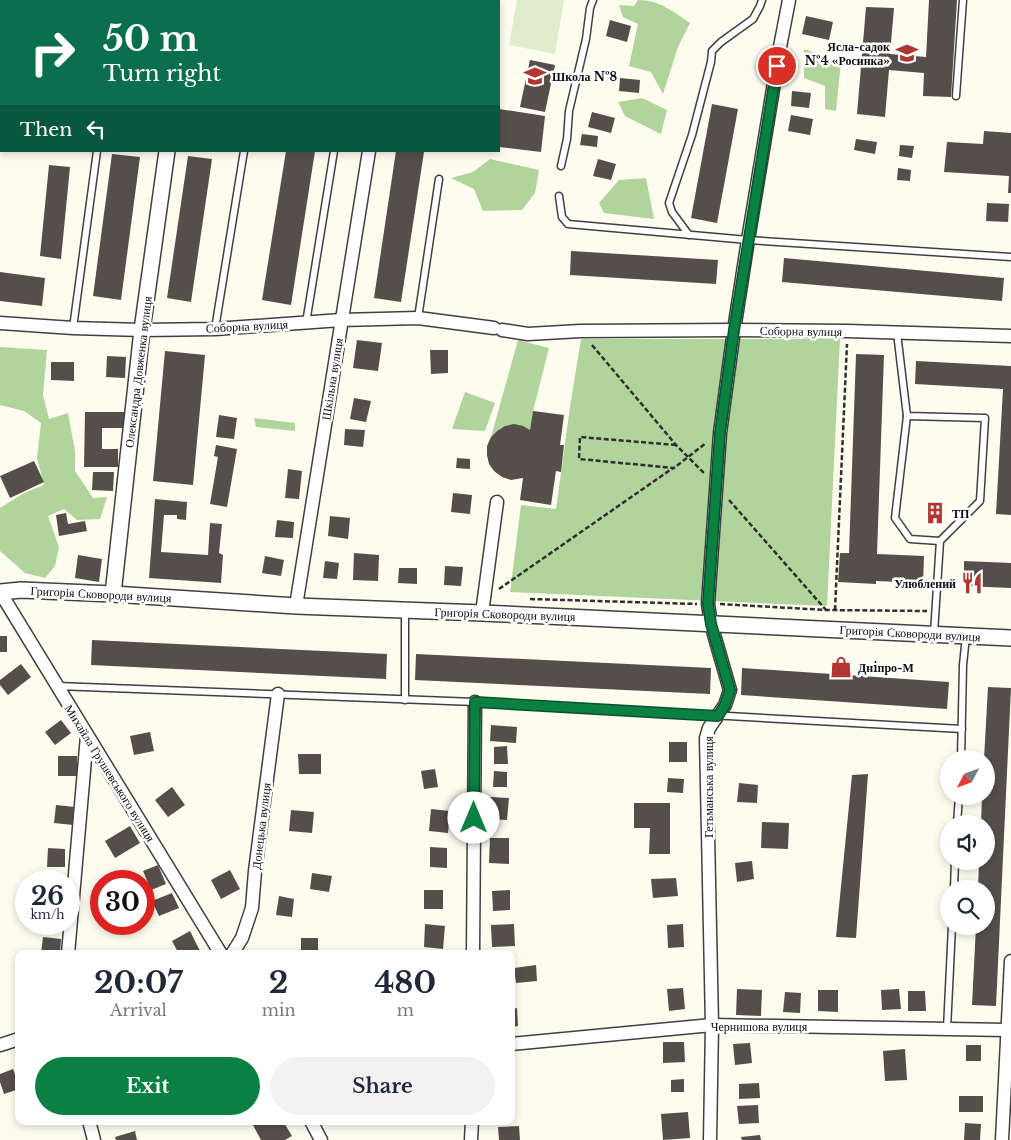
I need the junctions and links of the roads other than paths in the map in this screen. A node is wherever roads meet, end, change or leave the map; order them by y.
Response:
1 (593, 0) edge
2 (762, 0) edge
3 (789, 0) edge
4 (963, 0) edge
5 (956, 96) dead end
6 (97, 152) edge
7 (167, 152) edge
8 (244, 152) edge
9 (334, 152) edge
10 (369, 152) edge
11 (561, 166) dead end
12 (439, 179) dead end
13 (559, 196) dead end
14 (689, 235) junction
15 (748, 240) junction
16 (1011, 257) edge
17 (418, 318) junction
18 (341, 320) junction
19 (0, 323) edge
20 (306, 323) junction
21 (73, 328) junction
22 (214, 329) junction
23 (142, 330) junction
24 (734, 330) junction
25 (897, 334) junction
26 (1011, 336) edge
27 (907, 416) junction
28 (497, 502) dead end
29 (940, 541) junction
30 (0, 592) edge
31 (113, 594) junction
32 (296, 606) junction
33 (484, 606) junction
34 (405, 610) junction
35 (711, 624) junction
36 (934, 634) junction
37 (966, 636) junction
38 (1011, 638) edge
39 (56, 686) junction
40 (278, 694) junction
41 (406, 700) junction
42 (475, 702) junction
43 (718, 716) junction
44 (962, 729) junction
45 (88, 736) junction
46 (961, 750) edge
47 (952, 935) edge
48 (68, 950) edge
49 (219, 950) edge
50 (234, 950) edge
51 (473, 950) edge
52 (1011, 961) edge
53 (712, 1025) junction
54 (947, 1029) junction
55 (1007, 1030) junction
56 (15, 1040) edge
57 (515, 1044) edge
58 (0, 1045) edge
59 (90, 1125) edge
60 (313, 1125) edge
61 (472, 1125) edge
62 (94, 1140) edge
63 (321, 1140) edge
64 (471, 1140) edge
65 (710, 1140) edge
66 (1002, 1140) edge

1 - 11 lane
2 - 14 lane
3 - 15 street, Гетьманська вулиця
4 - 5 lane
6 - 21 lane
7 - 23 street, Олександра Довженка вулиця
8 - 22 lane
9 - 20 lane
10 - 18 street, Шкільна вулиця
12 - 17 lane
13 - 14 lane
14 - 15 lane
15 - 16 lane
15 - 24 street, Гетьманська вулиця
17 - 18 street, Соборна вулиця
17 - 24 street, Соборна вулиця
18 - 20 street, Соборна вулиця
18 - 32 street, Шкільна вулиця
19 - 21 street, Соборна вулиця
20 - 22 street, Соборна вулиця
21 - 23 street, Соборна вулиця
22 - 23 street, Соборна вулиця
23 - 31 street, Олександра Довженка вулиця
24 - 25 street, Соборна вулиця
24 - 35 street, Гетьманська вулиця
25 - 26 street, Соборна вулиця
25 - 27 lane
27 - 29 lane
27 - 29 lane
28 - 33 street
29 - 36 lane
30 - 31 street, Григорія Сковороди вулиця
30 - 39 street, Михайла Грушевського вулиця
31 - 32 street, Григорія Сковороди вулиця
32 - 34 street, Григорія Сковороди вулиця
33 - 34 street, Григорія Сковороди вулиця
33 - 35 street, Григорія Сковороди вулиця
34 - 41 lane
35 - 36 street, Григорія Сковороди вулиця
35 - 43 street, Гетьманська вулиця
36 - 37 street, Григорія Сковороди вулиця
37 - 38 street, Григорія Сковороди вулиця
37 - 44 lane
39 - 40 lane
39 - 45 street, Михайла Грушевського вулиця
40 - 41 lane
40 - 50 street, Донецька вулиця
41 - 42 lane
42 - 43 lane
42 - 51 street
43 - 44 lane
43 - 53 street, Гетьманська вулиця
44 - 46 lane
45 - 48 street
45 - 49 street, Михайла Грушевського вулиця
47 - 54 lane
52 - 55 street
53 - 54 street, Чернишова вулиця
53 - 57 street, Чернишова вулиця
53 - 65 street, Гетьманська вулиця
54 - 55 street, Чернишова вулиця
55 - 66 street
56 - 58 street
59 - 62 street
60 - 63 street
61 - 64 street

